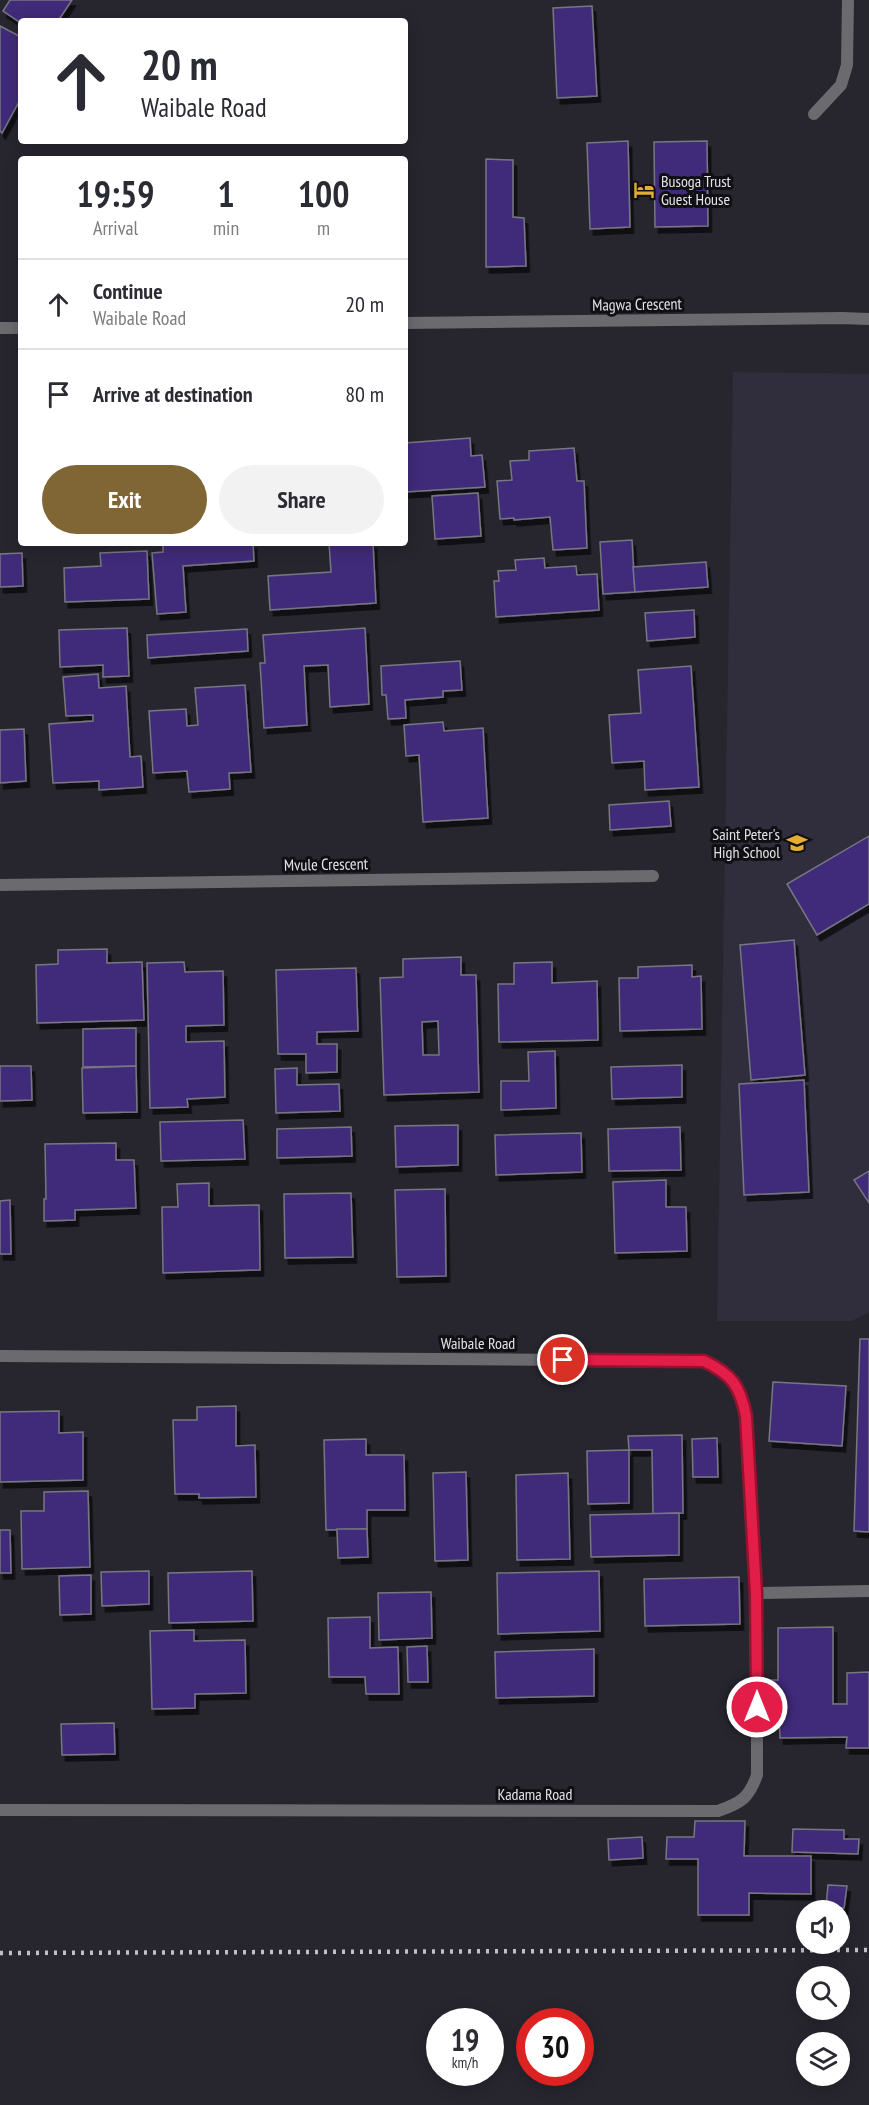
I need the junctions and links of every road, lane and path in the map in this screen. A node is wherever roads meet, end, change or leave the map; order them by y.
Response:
1 (848, 0) edge
2 (814, 114) dead end
3 (869, 319) edge
4 (408, 323) edge
5 (0, 328) edge
6 (18, 328) edge
7 (653, 876) dead end
8 (0, 885) edge
9 (0, 1356) edge
10 (869, 1591) edge
11 (756, 1593) junction
12 (0, 1810) edge

1 - 2 street
3 - 4 street, Magwa Crescent
5 - 6 street
7 - 8 street, Mvule Crescent
9 - 11 street, Waibale Road
10 - 11 street
11 - 12 street, Kadama Road

